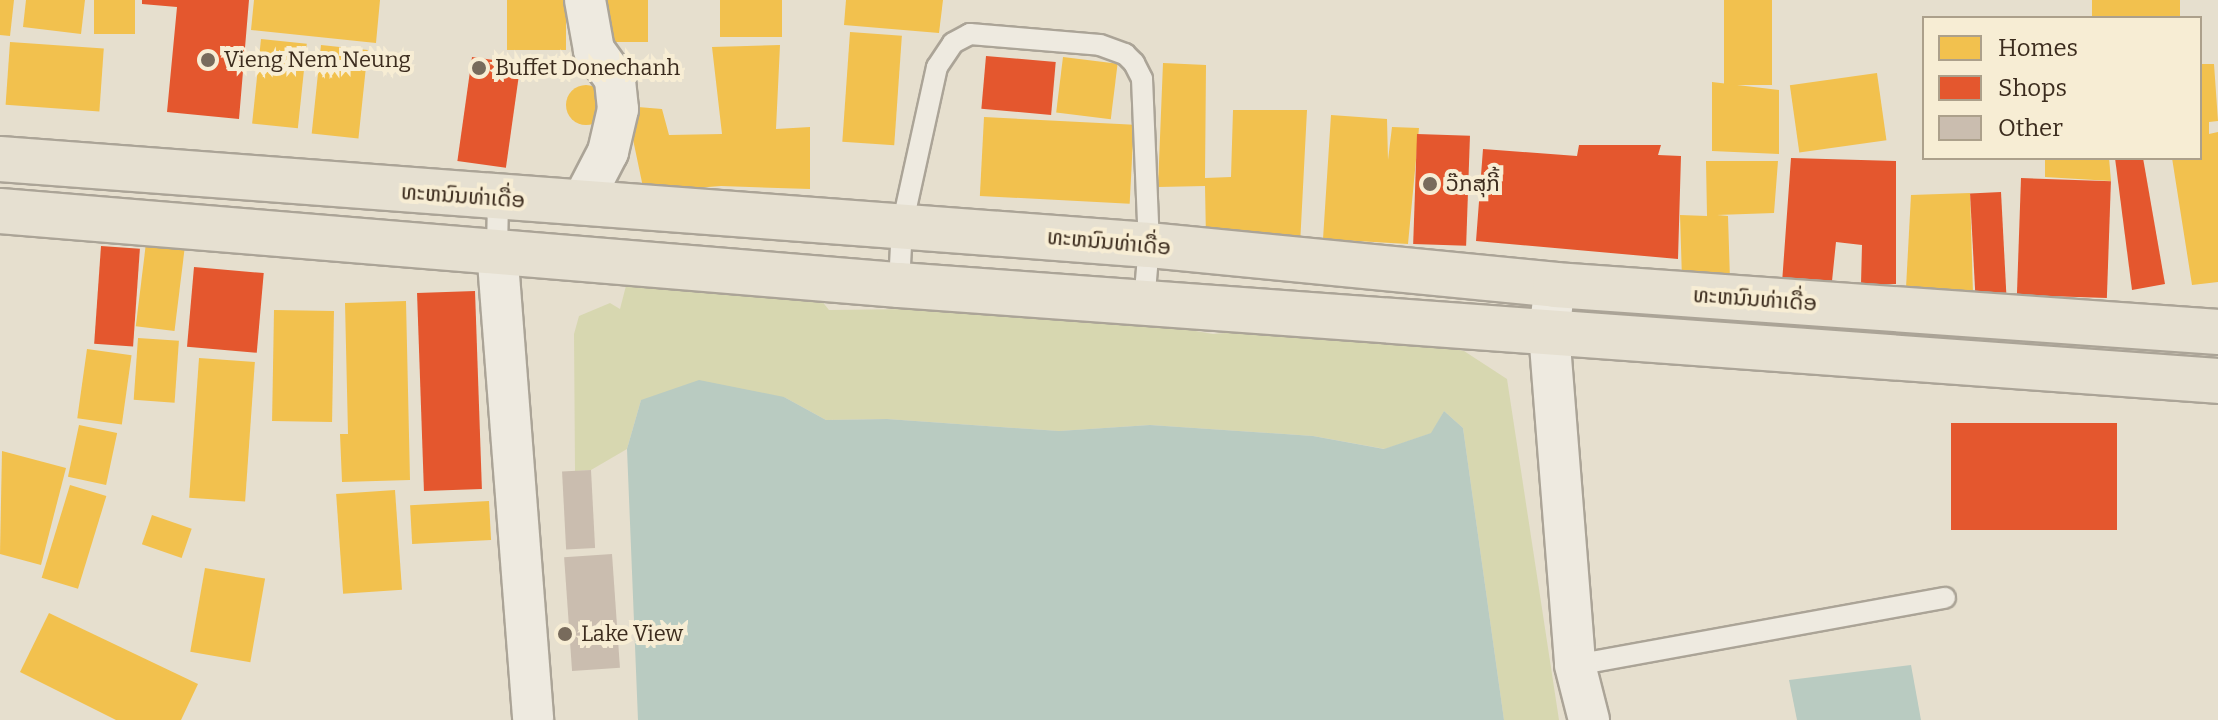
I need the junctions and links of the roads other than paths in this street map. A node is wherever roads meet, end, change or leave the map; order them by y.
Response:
1 (585, 0) edge
2 (0, 159) edge
3 (498, 200) junction
4 (581, 204) junction
5 (0, 211) edge
6 (902, 226) junction
7 (1149, 245) junction
8 (497, 249) junction
9 (899, 285) junction
10 (1555, 285) junction
11 (1144, 303) junction
12 (1549, 332) junction
13 (2218, 332) edge
14 (2218, 381) edge
15 (1945, 598) dead end
16 (1575, 665) junction
17 (533, 720) edge
18 (1589, 720) edge

1 - 4 street
2 - 3 main road, ທະຫນົນທ່າເດື່ອ
3 - 4 main road, ທະຫນົນທ່າເດື່ອ
3 - 8 lane
4 - 6 main road, ທະຫນົນທ່າເດື່ອ
5 - 8 main road
6 - 7 main road, ທະຫນົນທ່າເດື່ອ
6 - 7 lane
6 - 9 lane
7 - 10 main road, ທະຫນົນທ່າເດື່ອ
7 - 11 lane
8 - 9 main road
8 - 17 street
9 - 11 main road
10 - 12 street
10 - 13 main road, ທະຫນົນທ່າເດື່ອ
11 - 12 main road
12 - 14 main road
12 - 16 street
15 - 16 lane
16 - 18 street

